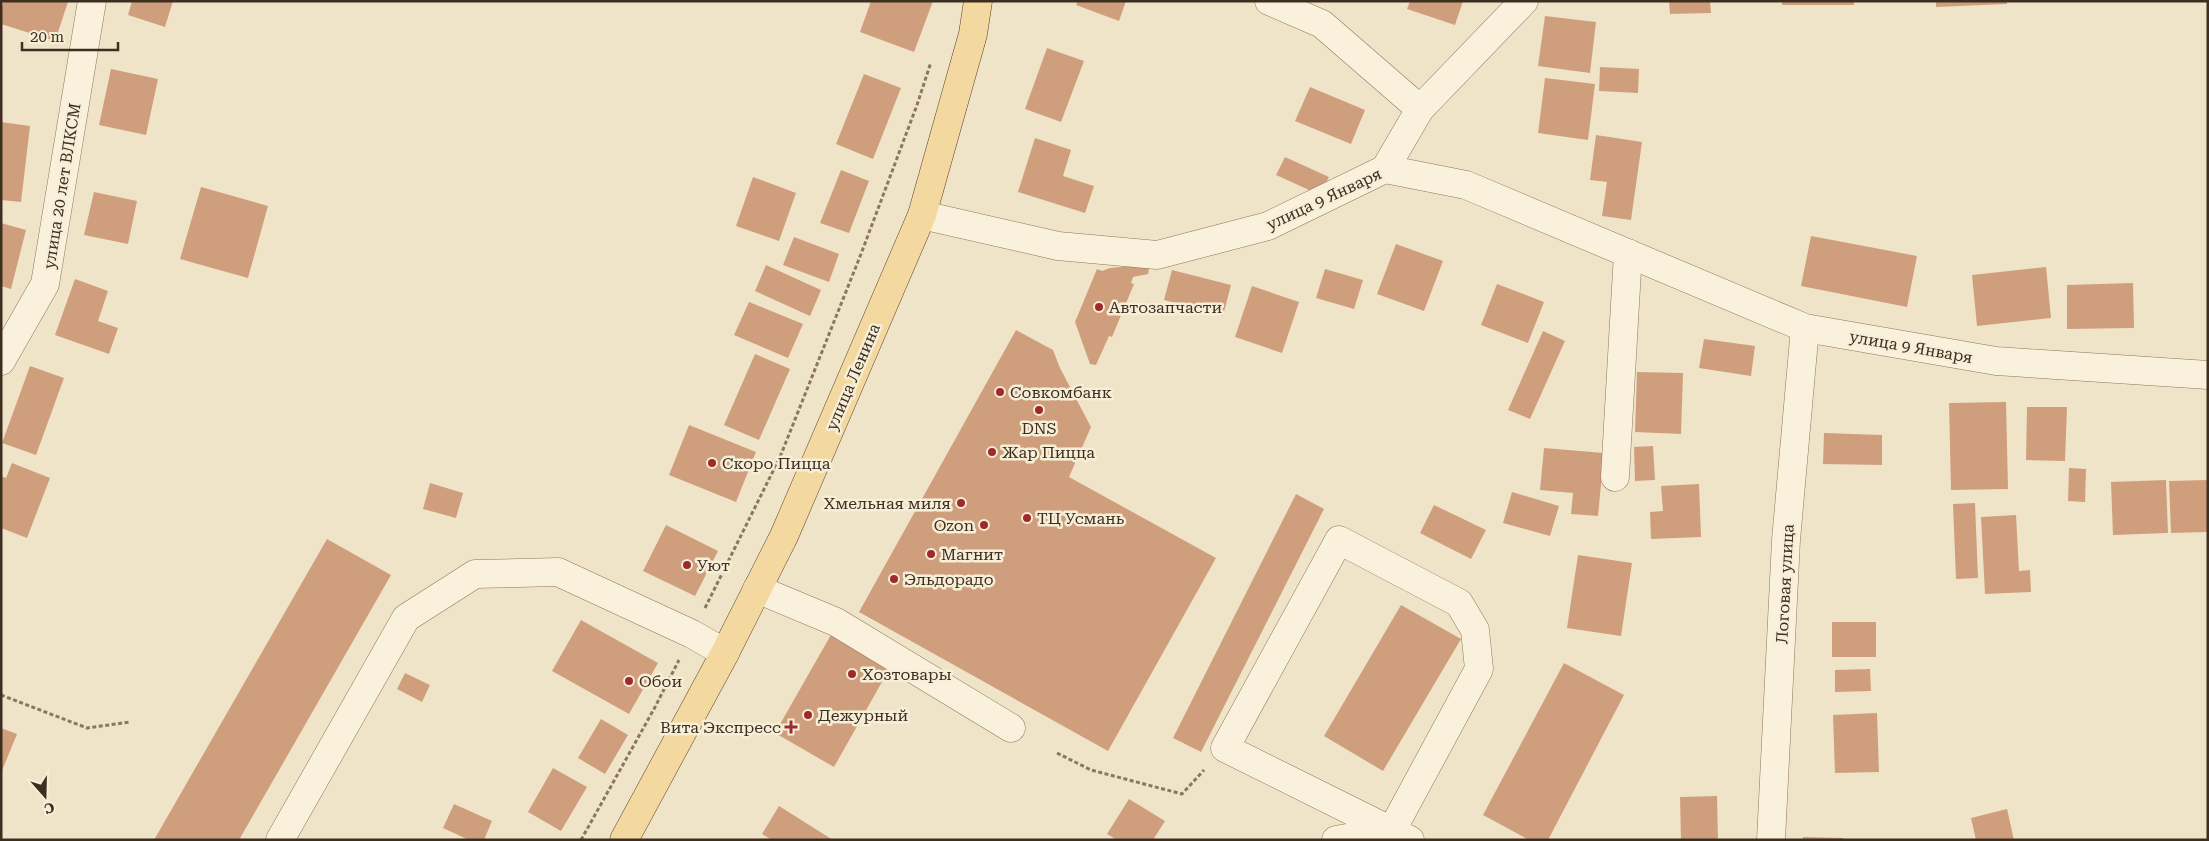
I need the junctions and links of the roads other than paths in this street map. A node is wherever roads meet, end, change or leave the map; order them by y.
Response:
1 (92, 1) edge
2 (978, 1) edge
3 (1269, 1) edge
4 (1524, 1) edge
5 (1420, 109) junction
6 (1385, 169) junction
7 (922, 215) junction
8 (1628, 253) junction
9 (1805, 328) junction
10 (1, 360) edge
11 (2208, 375) edge
12 (1615, 476) dead end
13 (757, 589) junction
14 (725, 653) junction
15 (1011, 728) dead end
16 (1401, 835) edge
17 (280, 840) edge
18 (624, 840) edge
19 (1336, 840) edge
20 (1771, 840) edge

1 - 10 street, улица 20 лет ВЛКСМ
2 - 7 main road, улица Ленина
3 - 5 street
4 - 5 street
5 - 6 street
6 - 7 street, улица 9 Января
6 - 8 street, улица 9 Января
7 - 13 main road, улица Ленина
8 - 9 street, улица 9 Января
8 - 12 street
9 - 11 street, улица 9 Января
9 - 20 street, Логовая улица
13 - 14 main road, улица Ленина
13 - 15 street
14 - 17 street
14 - 18 main road, улица Ленина
16 - 16 street
16 - 19 street

